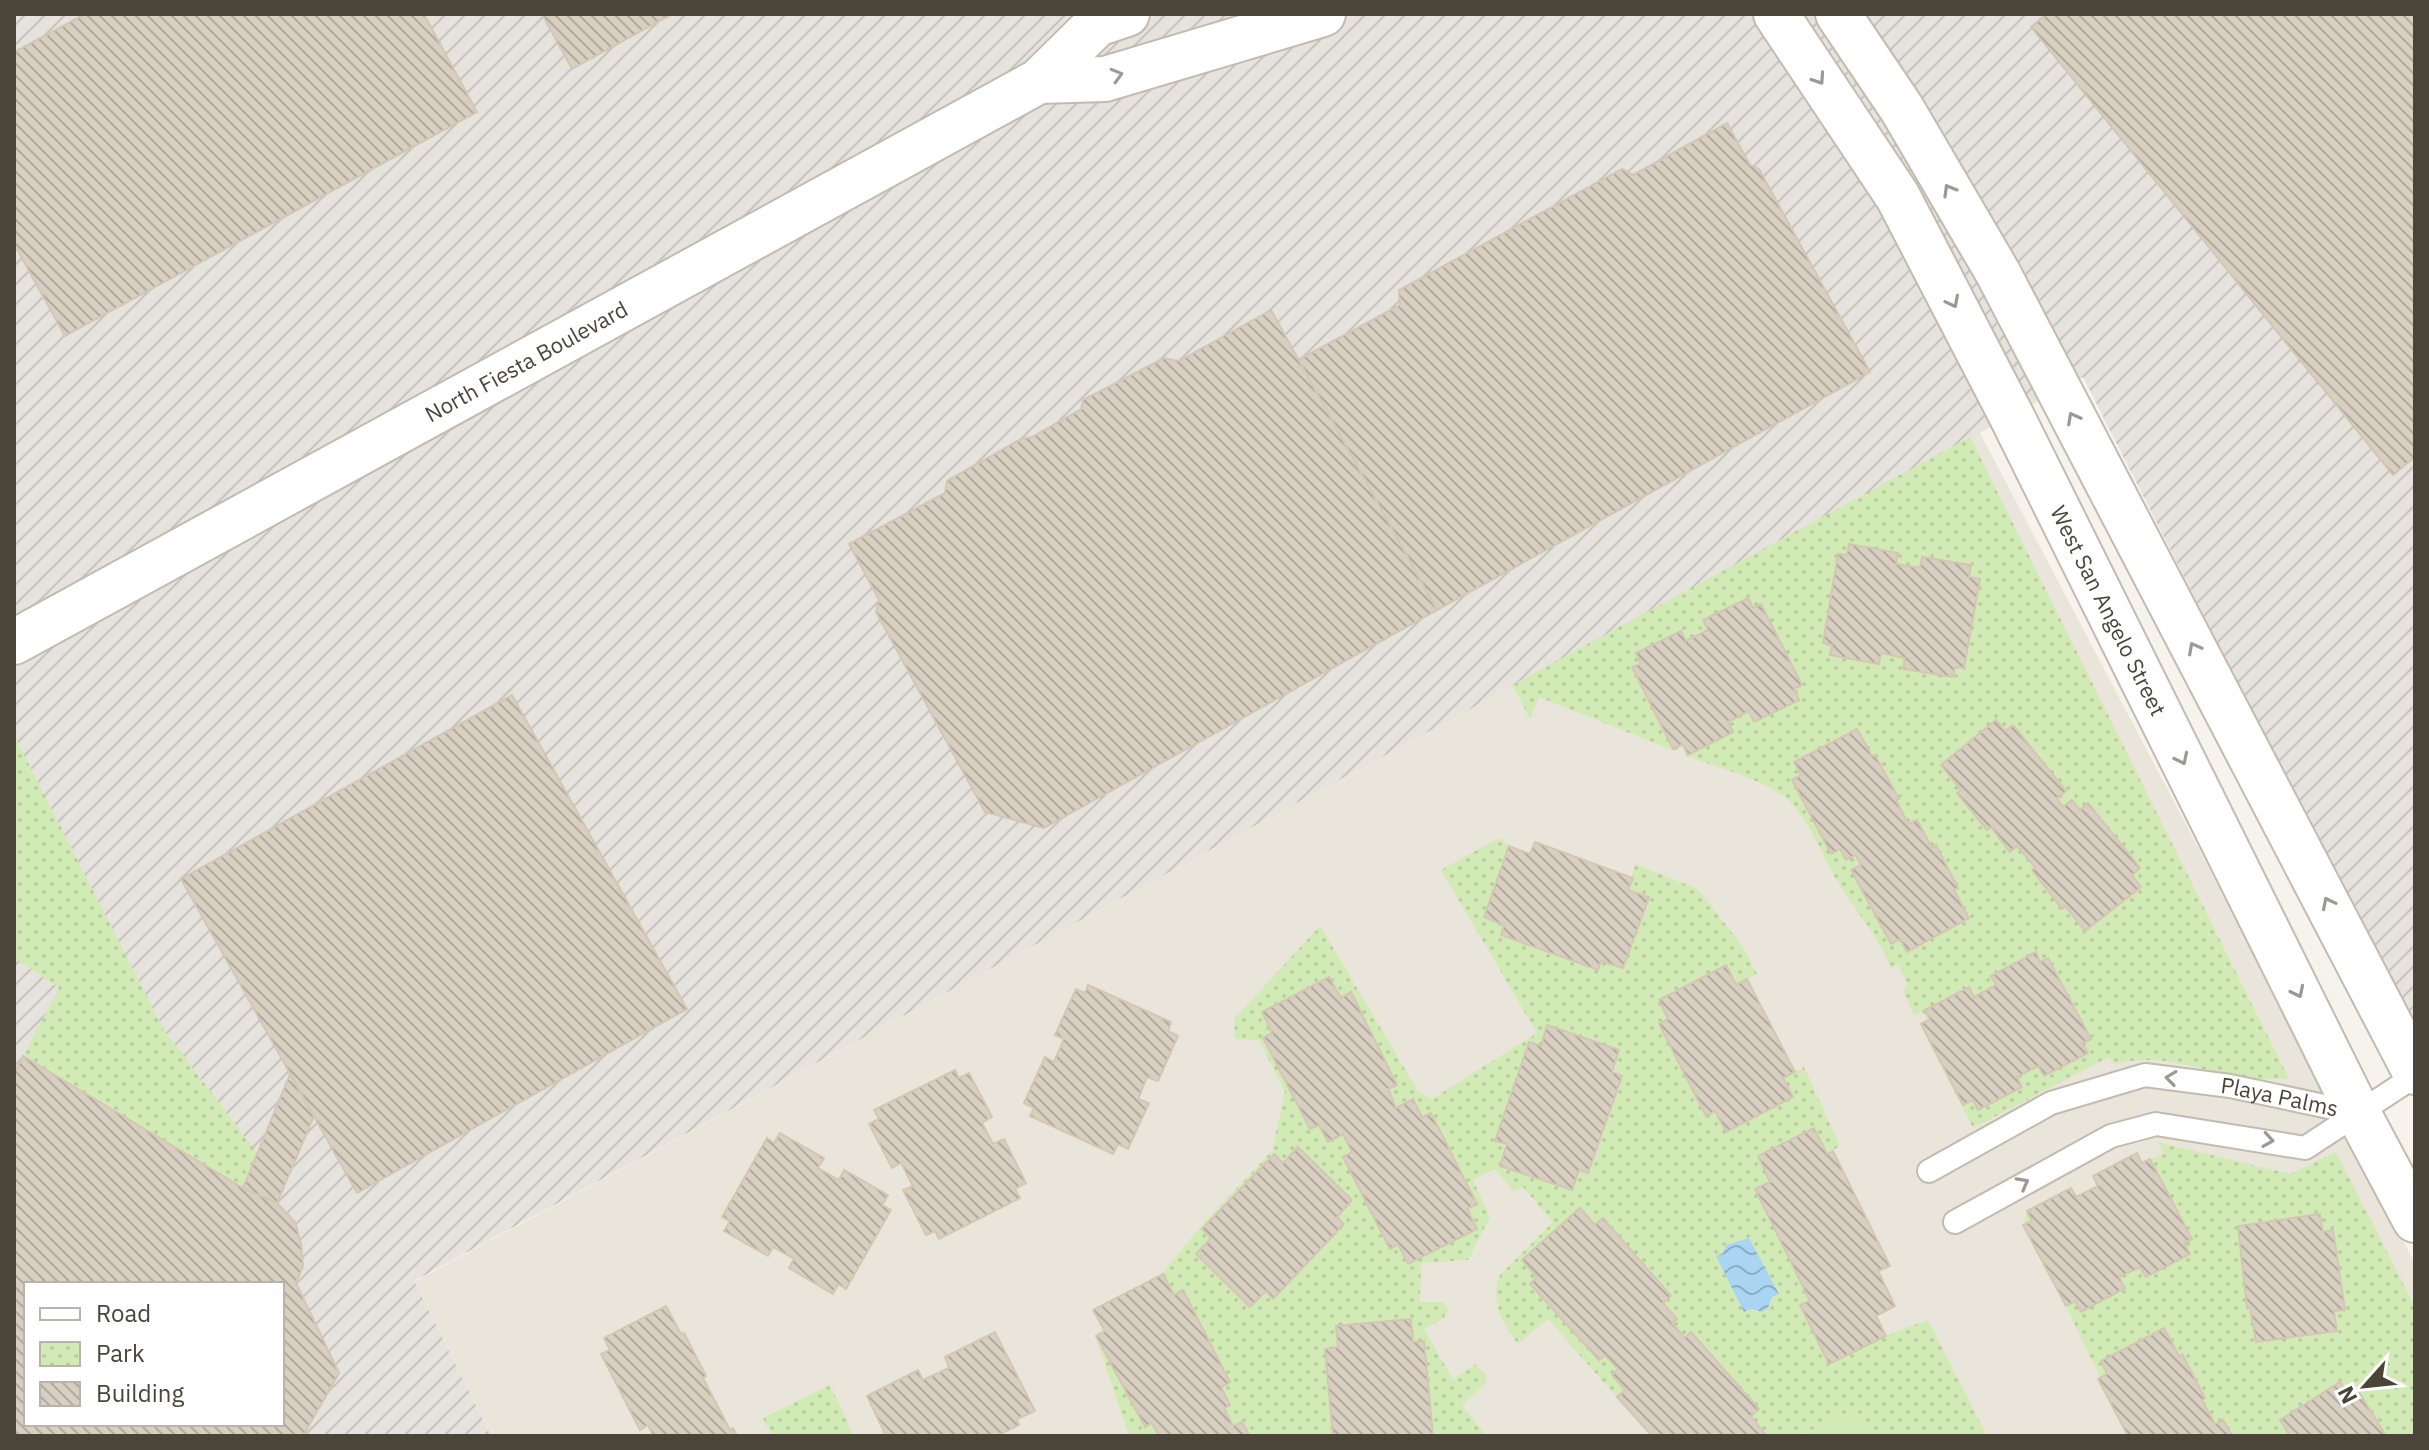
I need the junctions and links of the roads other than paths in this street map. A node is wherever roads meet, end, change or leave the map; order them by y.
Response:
1 (1127, 14) edge
2 (1323, 14) edge
3 (1776, 14) edge
4 (1838, 14) edge
5 (1039, 81) junction
6 (14, 642) edge
7 (2415, 1074) edge
8 (2358, 1113) junction
9 (1929, 1171) dead end
10 (2415, 1220) edge
11 (1955, 1222) dead end

1 - 5 street, North Fiesta Boulevard
5 -> 2 street, North Fiesta Boulevard
3 -> 8 street, West San Angelo Street
7 -> 4 street
5 - 6 street, North Fiesta Boulevard
7 - 8 lane
8 -> 9 lane, Playa Palms
8 - 10 street, West San Angelo Street
11 -> 8 lane, Playa Palms

